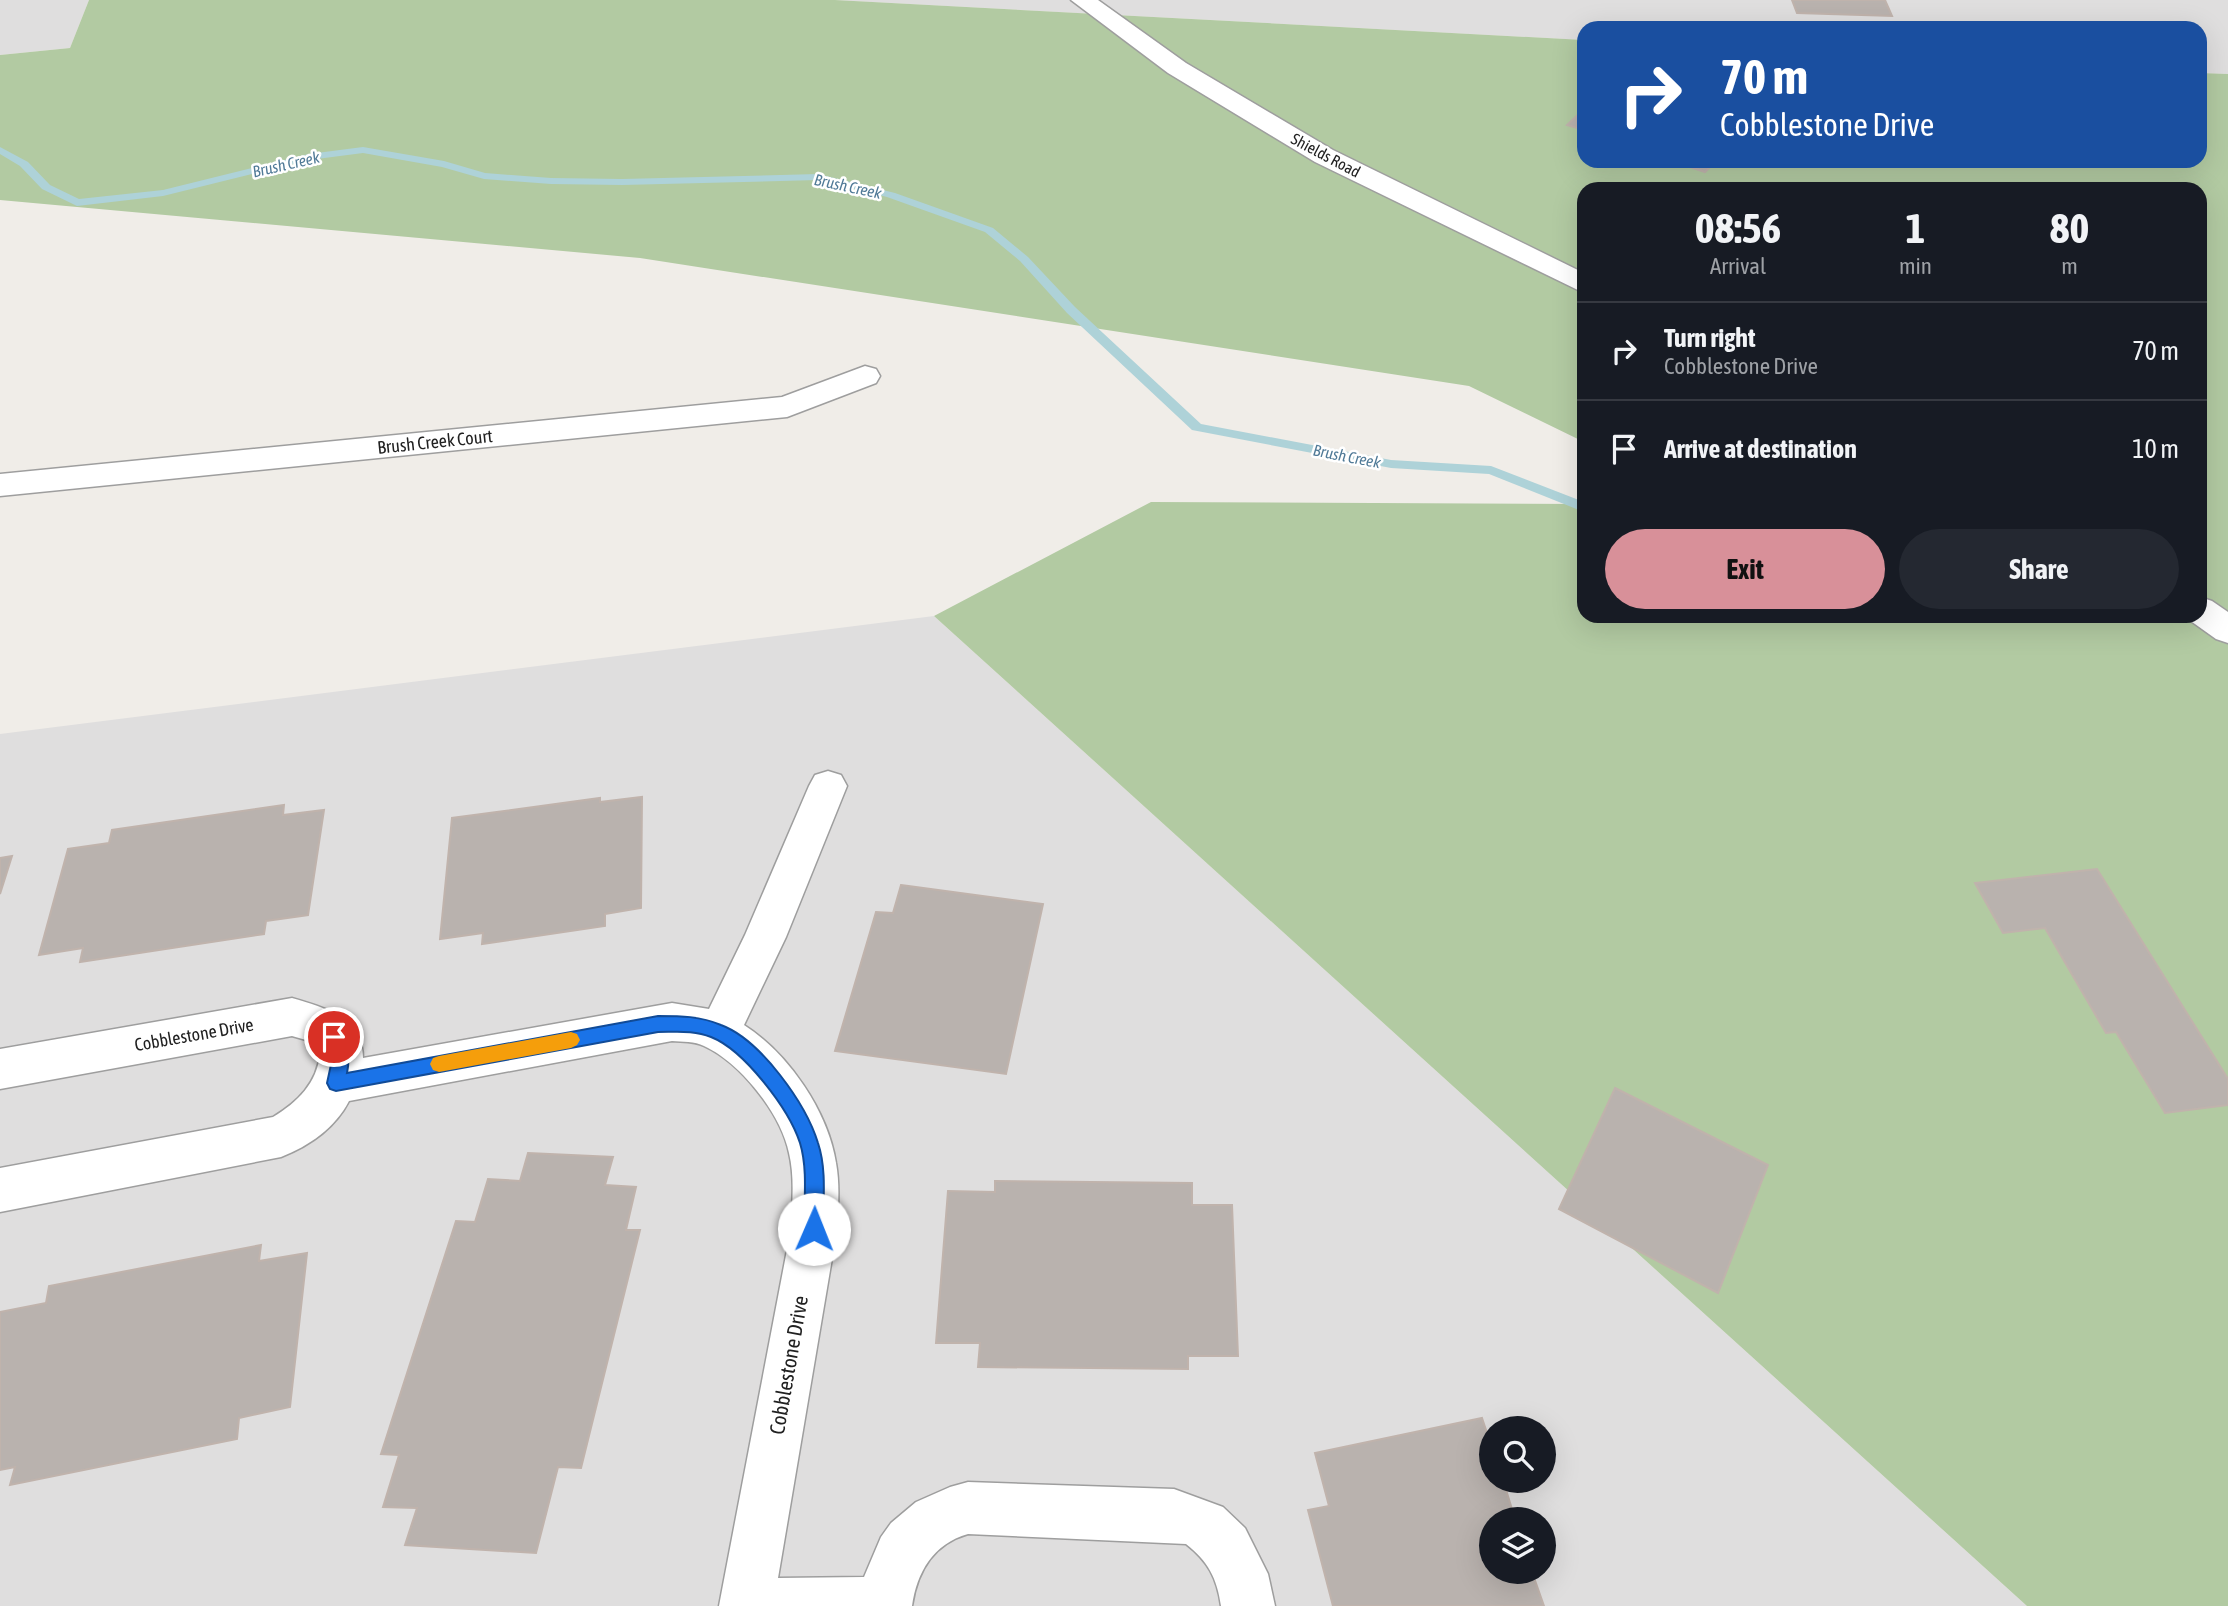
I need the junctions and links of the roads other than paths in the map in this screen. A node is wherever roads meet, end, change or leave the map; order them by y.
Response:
1 (1083, 0) edge
2 (1577, 281) edge
3 (865, 376) dead end
4 (0, 485) edge
5 (2207, 615) edge
6 (2228, 630) edge
7 (828, 786) dead end
8 (719, 1032) junction
9 (0, 1069) edge
10 (336, 1083) junction
11 (0, 1189) edge
12 (885, 1605) edge
13 (746, 1606) edge
14 (1248, 1606) edge

1 - 2 street, Shields Road
3 - 4 street, Brush Creek Court
5 - 6 street
7 - 8 street
8 - 10 street, Cobblestone Drive
8 - 13 street, Cobblestone Drive
9 - 10 street, Cobblestone Drive
10 - 11 street
12 - 13 street, Cobblestone Drive
12 - 14 street, Cobblestone Drive

